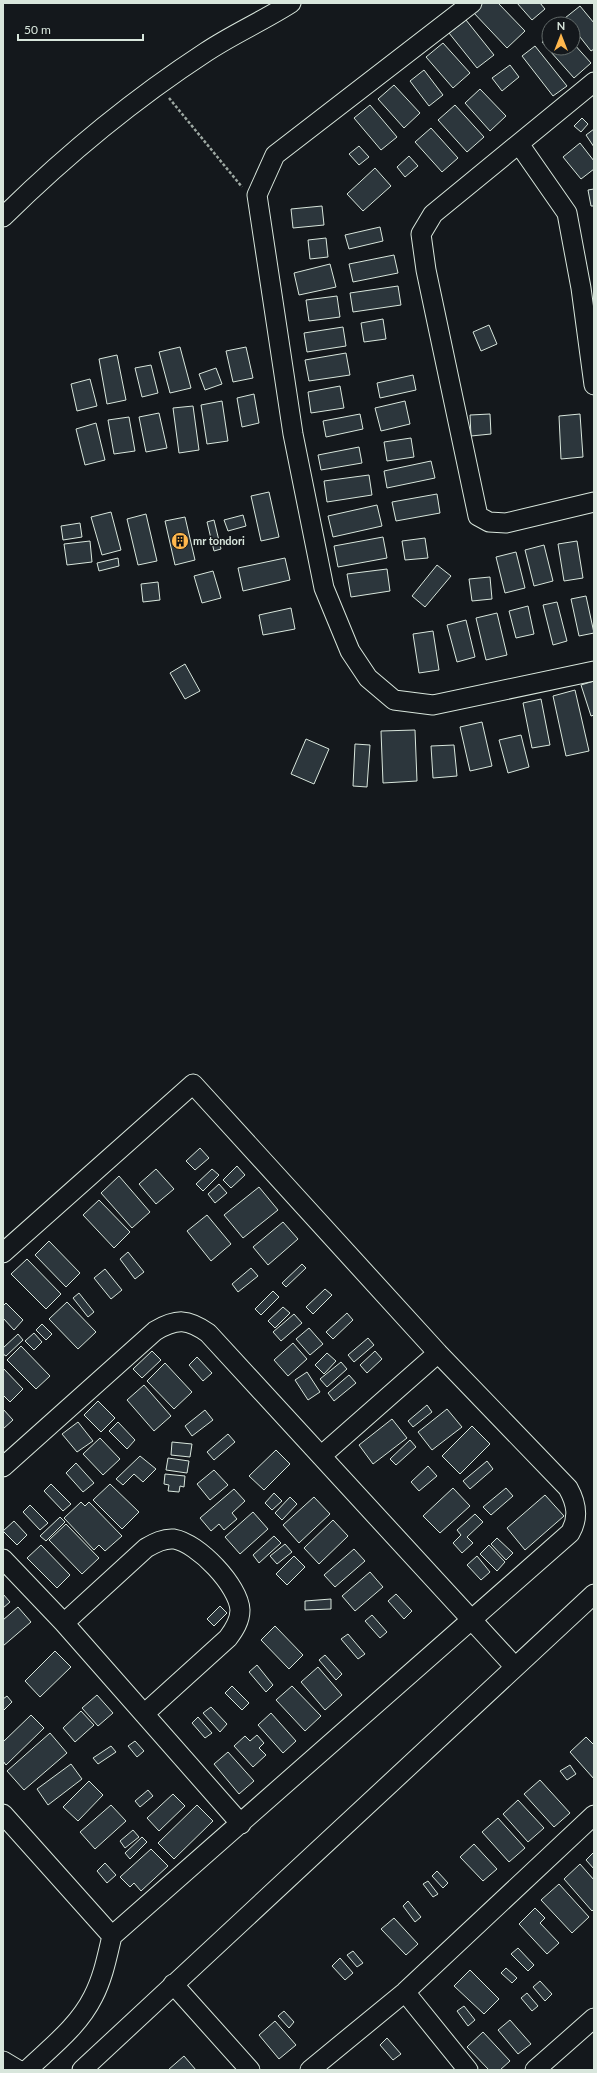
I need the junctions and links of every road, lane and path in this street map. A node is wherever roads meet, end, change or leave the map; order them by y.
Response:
1 (290, 3) edge
2 (472, 3) edge
3 (594, 82) edge
4 (159, 85) junction
5 (519, 144) junction
6 (256, 195) junction
7 (3, 217) edge
8 (594, 385) edge
9 (594, 502) edge
10 (594, 671) edge
11 (3, 1253) edge
12 (438, 1353) junction
13 (321, 1456) junction
14 (3, 1467) edge
15 (3, 1559) edge
16 (594, 1594) edge
17 (472, 1620) junction
18 (64, 1623) junction
19 (515, 1667) junction
20 (144, 1714) junction
21 (3, 1814) edge
22 (594, 1815) edge
23 (241, 1824) junction
24 (112, 1936) junction
25 (173, 1984) junction
26 (405, 1992) junction
27 (594, 2018) edge
28 (3, 2061) edge
29 (18, 2070) edge
30 (27, 2070) edge
31 (82, 2070) edge
32 (250, 2070) edge
33 (310, 2070) edge
34 (468, 2070) edge
35 (535, 2070) edge

1 - 4 street
2 - 6 street
3 - 5 street
4 - 6 path
4 - 7 street
5 - 8 street
5 - 9 street
6 - 10 street
11 - 12 street
12 - 13 street
12 - 17 street
13 - 14 street
13 - 17 street
15 - 18 street
16 - 19 street
17 - 19 street
17 - 23 street
18 - 20 street
18 - 20 street
19 - 25 street
20 - 23 street
21 - 24 street
22 - 26 street
23 - 24 street
24 - 30 street
25 - 31 street
25 - 32 street
26 - 33 street
26 - 34 street
27 - 35 street
28 - 29 street

